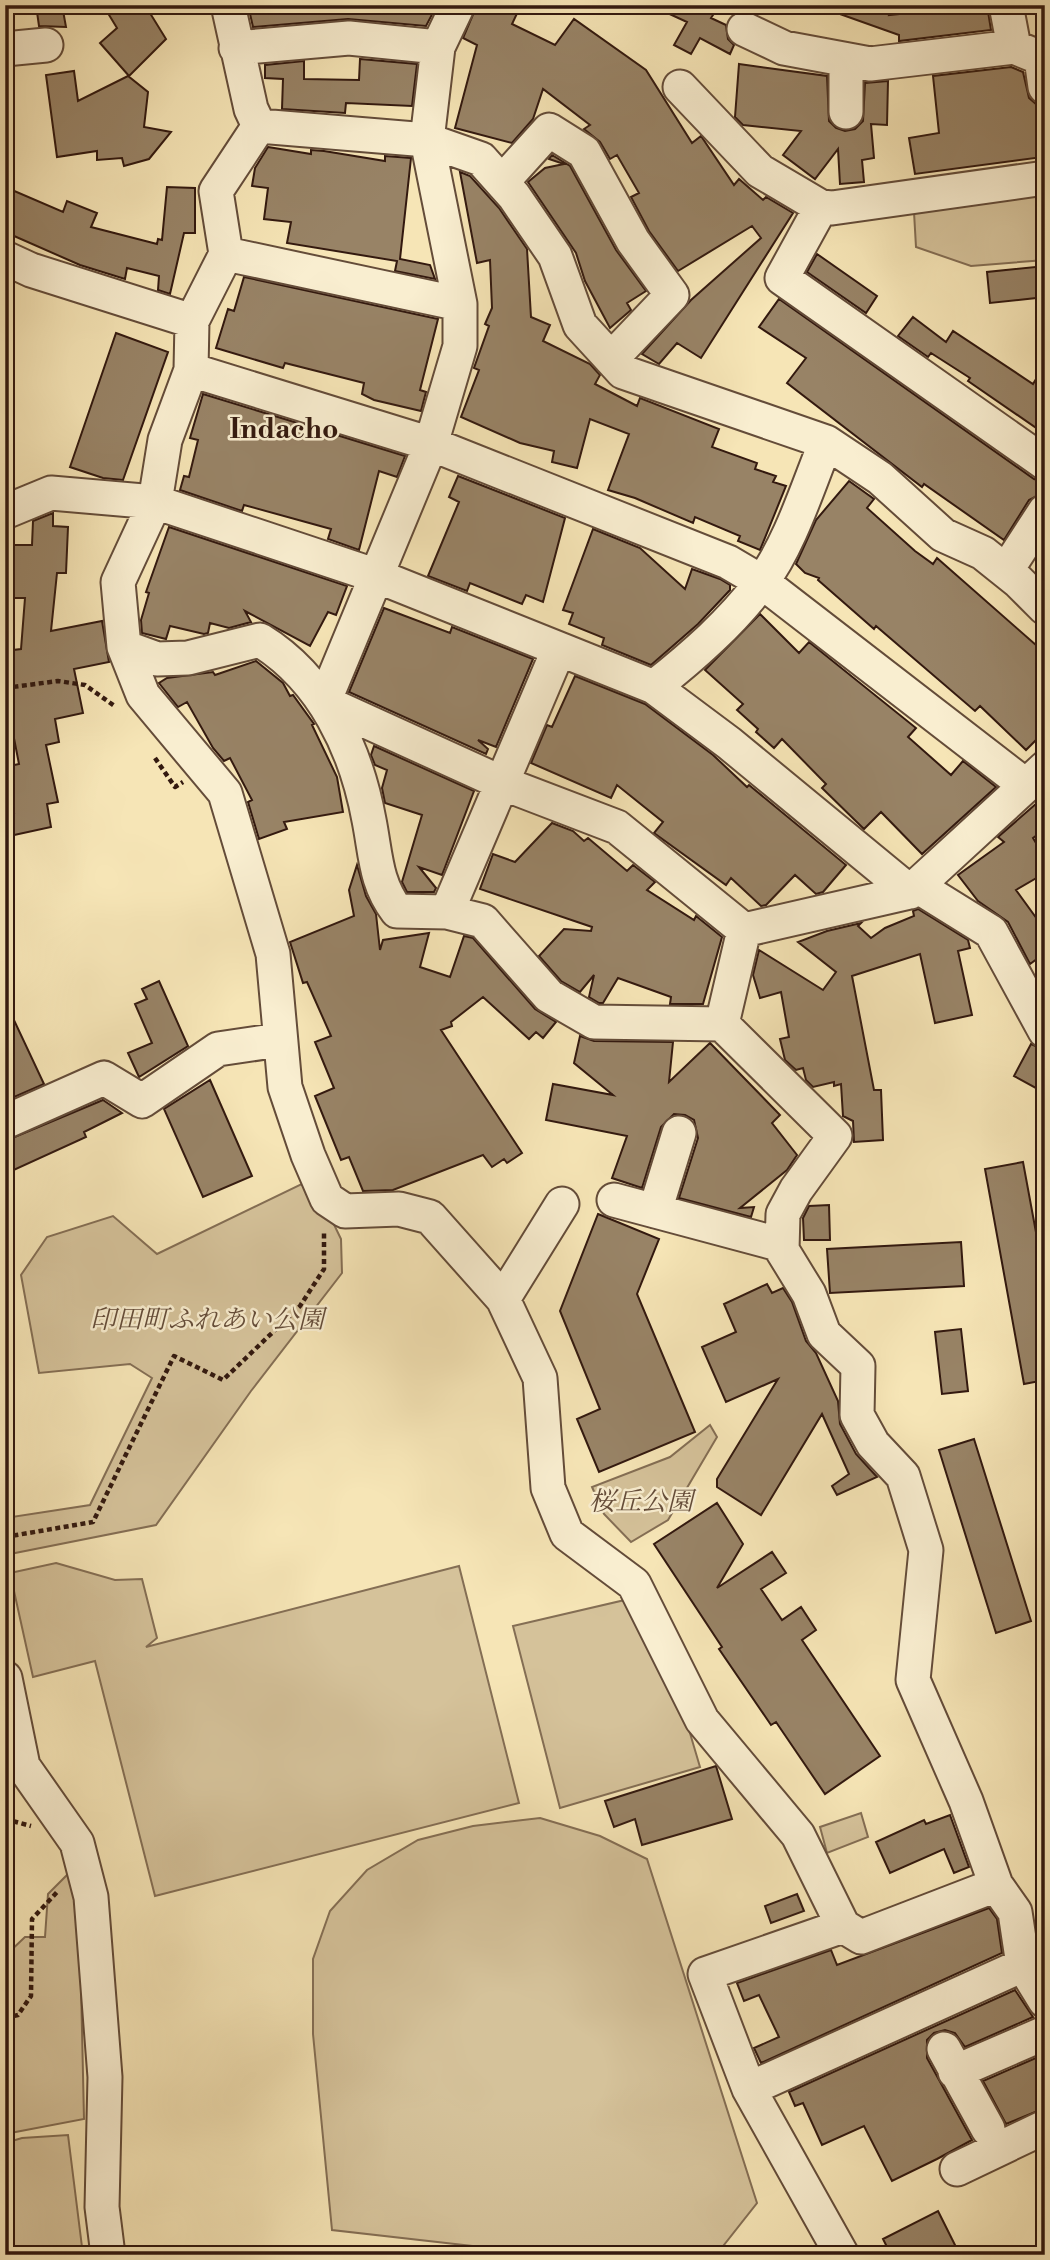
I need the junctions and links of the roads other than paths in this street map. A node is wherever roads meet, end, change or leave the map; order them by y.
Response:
1 (228, 5) edge
2 (458, 5) edge
3 (1006, 5) edge
4 (744, 29) dead end
5 (46, 44) dead end
6 (438, 47) junction
7 (1014, 47) junction
8 (5, 48) edge
9 (236, 48) junction
10 (846, 60) junction
11 (680, 87) dead end
12 (1045, 87) edge
13 (846, 112) dead end
14 (259, 127) junction
15 (427, 140) junction
16 (1045, 178) edge
17 (502, 182) junction
18 (821, 206) junction
19 (226, 254) junction
20 (5, 258) edge
21 (460, 304) junction
22 (192, 321) junction
23 (611, 359) junction
24 (191, 370) junction
25 (826, 442) junction
26 (432, 444) junction
27 (1045, 463) edge
28 (155, 502) junction
29 (1045, 511) edge
30 (5, 512) edge
31 (1006, 571) junction
32 (377, 576) junction
33 (762, 582) junction
34 (1045, 608) edge
35 (124, 647) junction
36 (558, 651) junction
37 (654, 687) junction
38 (324, 702) junction
39 (1035, 776) edge
40 (502, 783) junction
41 (914, 889) junction
42 (447, 912) junction
43 (744, 930) junction
44 (1034, 980) edge
45 (722, 1024) junction
46 (1045, 1031) edge
47 (279, 1040) junction
48 (5, 1122) edge
49 (679, 1133) dead end
50 (614, 1200) dead end
51 (562, 1204) dead end
52 (655, 1211) junction
53 (782, 1245) junction
54 (503, 1299) junction
55 (5, 1678) edge
56 (996, 1885) junction
57 (843, 1926) junction
58 (1023, 1965) junction
59 (1045, 2001) edge
60 (1045, 2034) edge
61 (749, 2088) junction
62 (1045, 2127) edge
63 (988, 2130) dead end
64 (957, 2169) dead end
65 (108, 2255) edge
66 (842, 2255) edge

1 - 9 street
2 - 6 street
3 - 7 street
4 - 10 street
5 - 8 street
6 - 9 street
6 - 15 street
7 - 10 street
7 - 12 street
9 - 14 street
10 - 13 street
11 - 18 street
14 - 15 street
14 - 19 street
15 - 17 street
15 - 21 street
16 - 18 street
17 - 23 street
17 - 23 street
18 - 27 street
19 - 21 street
19 - 22 street
20 - 22 street
21 - 26 street
22 - 24 street
23 - 25 street
24 - 26 street
24 - 28 street
25 - 31 street
25 - 33 street
26 - 32 street
26 - 33 street
28 - 30 street
28 - 32 street
28 - 35 street
29 - 31 street
31 - 34 street
32 - 36 street
32 - 38 street
33 - 37 street
33 - 39 street
35 - 38 street
35 - 47 street
36 - 37 street
36 - 40 street
37 - 41 street
38 - 40 street
38 - 42 street
39 - 41 street
40 - 42 street
40 - 43 street
41 - 43 street
41 - 44 street
42 - 45 street
43 - 45 street
44 - 46 street
45 - 53 street
47 - 48 street
47 - 54 street
49 - 52 street
50 - 52 street
51 - 54 street
52 - 53 street
53 - 56 street
54 - 57 street
55 - 65 street
56 - 57 street
56 - 58 street
57 - 61 street
58 - 59 street
58 - 61 street
60 - 63 street
61 - 66 street
62 - 64 street

